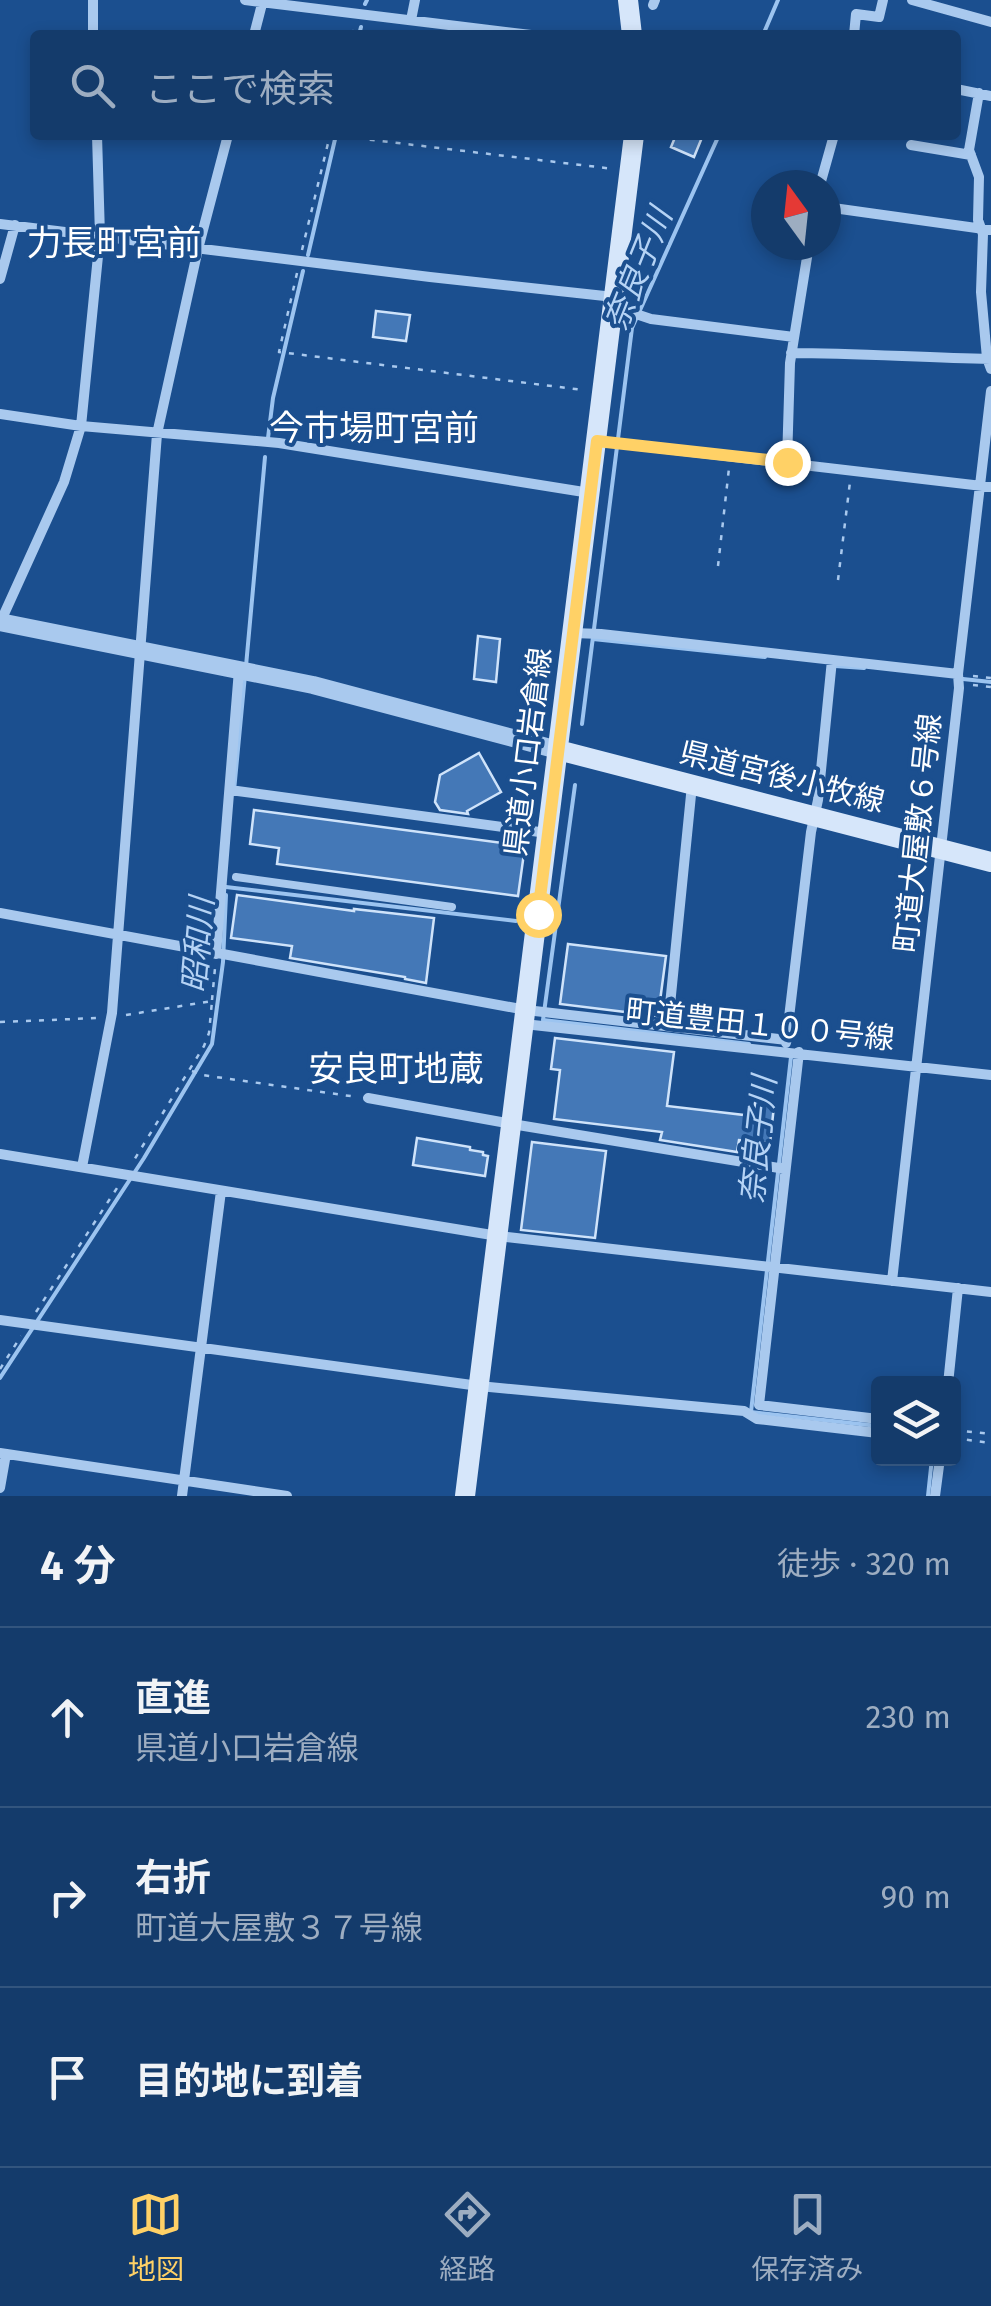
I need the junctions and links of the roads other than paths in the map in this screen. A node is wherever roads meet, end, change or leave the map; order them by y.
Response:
1 (92, 0) edge
2 (245, 0) edge
3 (415, 0) edge
4 (628, 0) edge
5 (883, 0) edge
6 (912, 0) edge
7 (263, 1) edge
8 (411, 20) junction
9 (991, 22) edge
10 (94, 30) edge
11 (255, 30) edge
12 (492, 30) edge
13 (631, 30) edge
14 (854, 30) edge
15 (961, 90) edge
16 (978, 93) junction
17 (991, 96) edge
18 (97, 140) edge
19 (227, 140) edge
20 (634, 140) edge
21 (833, 140) edge
22 (910, 145) dead end
23 (971, 155) junction
24 (824, 170) edge
25 (841, 209) edge
26 (0, 224) edge
27 (15, 226) junction
28 (986, 229) edge
29 (100, 236) junction
30 (198, 249) junction
31 (807, 260) edge
32 (0, 279) edge
33 (614, 304) junction
34 (794, 336) junction
35 (792, 353) junction
36 (990, 362) edge
37 (991, 392) edge
38 (0, 414) edge
39 (81, 426) junction
40 (157, 434) junction
41 (597, 441) junction
42 (787, 462) junction
43 (986, 486) edge
44 (590, 493) junction
45 (0, 623) edge
46 (573, 634) junction
47 (141, 650) junction
48 (832, 660) junction
49 (245, 671) junction
50 (958, 674) junction
51 (550, 748) junction
52 (692, 784) junction
53 (235, 790) junction
54 (814, 816) junction
55 (548, 833) junction
56 (941, 849) junction
57 (991, 862) edge
58 (236, 877) dead end
59 (452, 907) dead end
60 (0, 913) edge
61 (119, 934) junction
62 (222, 955) junction
63 (525, 1017) junction
64 (668, 1026) junction
65 (787, 1040) junction
66 (666, 1041) junction
67 (799, 1052) junction
68 (785, 1054) junction
69 (917, 1066) junction
70 (991, 1075) edge
71 (368, 1098) road end
72 (512, 1124) junction
73 (0, 1154) edge
74 (82, 1167) junction
75 (784, 1169) junction
76 (221, 1191) junction
77 (498, 1236) junction
78 (770, 1266) junction
79 (892, 1281) junction
80 (958, 1288) junction
81 (991, 1292) edge
82 (0, 1320) edge
83 (200, 1347) junction
84 (949, 1376) edge
85 (479, 1386) junction
86 (759, 1405) junction
87 (755, 1418) junction
88 (871, 1419) edge
89 (871, 1432) edge
90 (3, 1453) edge
91 (939, 1466) edge
92 (184, 1480) junction
93 (0, 1488) edge
94 (182, 1496) edge
95 (287, 1496) edge
96 (465, 1496) edge
97 (935, 1496) edge

1 - 10 street
2 - 7 street
3 - 8 street
4 - 13 main road
5 - 14 street
6 - 9 street
7 - 8 street
7 - 11 street
8 - 12 street
15 - 16 street
16 - 17 street
16 - 23 street
18 - 29 street
19 - 30 street
20 - 33 main road, 県道小口岩倉線
21 - 24 street
22 - 23 street
23 - 28 street
25 - 28 street
26 - 27 street
27 - 29 street
27 - 32 street
28 - 36 street
29 - 30 street
29 - 39 street
30 - 33 street
30 - 40 street
31 - 34 street
33 - 34 street
33 - 41 main road, 県道小口岩倉線
34 - 35 street
35 - 36 street
35 - 42 street
37 - 43 street, 町道大屋敷６号線
38 - 39 street
39 - 40 street
39 - 45 street
40 - 44 street
40 - 47 street
41 - 42 street
41 - 44 main road, 県道小口岩倉線
42 - 43 street
43 - 50 street, 町道大屋敷６号線
44 - 46 main road, 県道小口岩倉線
45 - 47 street
46 - 48 street
46 - 51 main road, 県道小口岩倉線
47 - 49 street
47 - 61 street
48 - 50 street
48 - 54 street
49 - 51 street
49 - 53 street
50 - 56 street, 町道大屋敷６号線
51 - 52 main road, 県道宮後小牧線
51 - 55 main road, 県道小口岩倉線
52 - 54 main road, 県道宮後小牧線
52 - 64 street
53 - 55 street
53 - 62 street
54 - 56 main road, 県道宮後小牧線
54 - 65 street
55 - 63 main road, 県道小口岩倉線
56 - 57 main road, 県道宮後小牧線
56 - 69 street, 町道大屋敷６号線
58 - 59 lane
60 - 61 street
61 - 62 street
61 - 74 street
62 - 63 street
63 - 64 street
63 - 66 street, 町道豊田１００号線
63 - 72 main road, 県道小口岩倉線
64 - 65 street
64 - 66 lane
65 - 68 street
66 - 68 street, 町道豊田１００号線
67 - 68 street, 町道豊田１００号線
67 - 69 street, 町道豊田１００号線
67 - 75 street
69 - 70 street, 町道豊田１００号線
69 - 79 street, 町道大屋敷６号線
71 - 72 street
72 - 75 street
72 - 77 main road, 県道小口岩倉線
73 - 74 street
74 - 76 street
75 - 78 street
76 - 77 street
76 - 83 street
77 - 78 street
77 - 85 main road, 県道小口岩倉線
78 - 79 street
78 - 86 street
79 - 80 street
80 - 81 street
80 - 84 street
82 - 83 street
83 - 85 street
83 - 92 street
85 - 87 street
85 - 96 main road, 県道小口岩倉線
86 - 87 street
86 - 88 street
87 - 89 street
90 - 92 street
90 - 93 street
91 - 97 street
92 - 94 street
92 - 95 street

